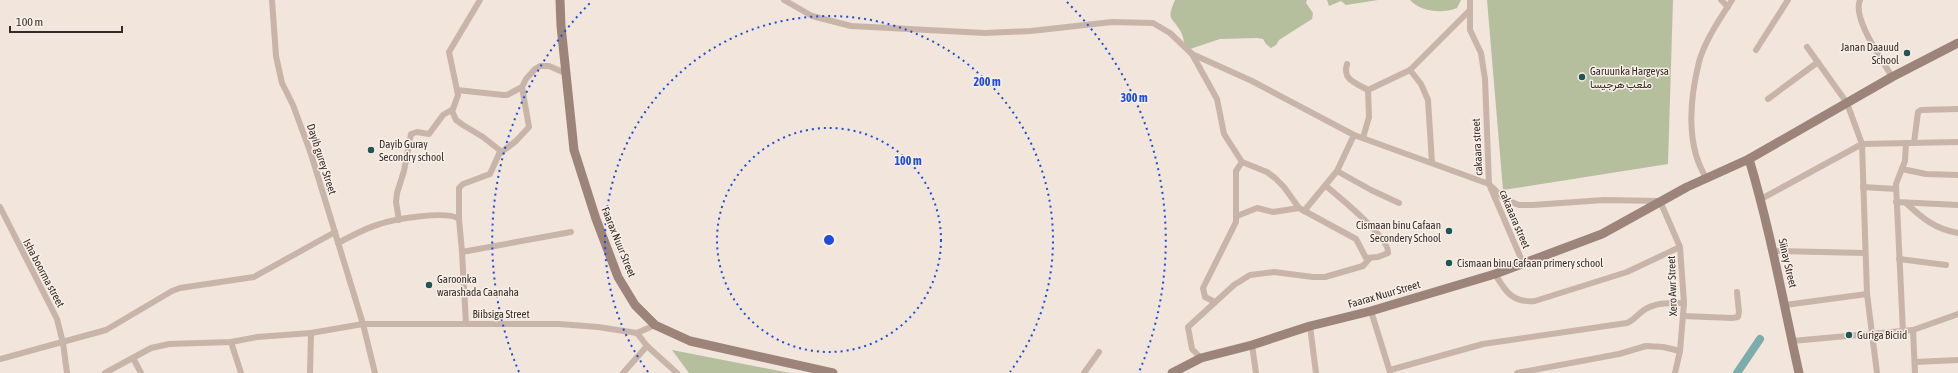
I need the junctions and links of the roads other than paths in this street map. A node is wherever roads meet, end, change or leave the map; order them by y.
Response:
1 (272, 0) edge
2 (480, 0) edge
3 (560, 0) edge
4 (784, 0) edge
5 (1470, 0) edge
6 (1721, 0) edge
7 (1732, 0) edge
8 (1788, 0) edge
9 (1860, 0) edge
10 (1728, 7) junction
11 (1470, 11) junction
12 (1958, 43) edge
13 (1807, 47) dead end
14 (1756, 50) dead end
15 (1192, 54) junction
16 (1818, 62) junction
17 (1347, 64) dead end
18 (1410, 70) junction
19 (566, 73) junction
20 (1892, 77) junction
21 (522, 87) junction
22 (457, 90) junction
23 (1368, 90) junction
24 (1768, 99) dead end
25 (1847, 102) junction
26 (1958, 109) edge
27 (452, 111) junction
28 (1354, 135) junction
29 (1363, 138) junction
30 (1958, 142) edge
31 (1906, 143) junction
32 (1914, 143) junction
33 (1862, 144) junction
34 (502, 152) junction
35 (1749, 159) junction
36 (1242, 162) junction
37 (1432, 163) junction
38 (1902, 169) junction
39 (1337, 171) junction
40 (1958, 175) edge
41 (1706, 179) junction
42 (1489, 184) junction
43 (1326, 186) junction
44 (1863, 187) junction
45 (1896, 189) junction
46 (1761, 199) junction
47 (1660, 201) junction
48 (1896, 202) junction
49 (1399, 203) dead end
50 (1906, 203) junction
51 (1958, 205) edge
52 (0, 208) edge
53 (1301, 210) junction
54 (1237, 216) junction
55 (399, 220) junction
56 (458, 220) junction
57 (335, 232) junction
58 (571, 232) dead end
59 (1958, 233) edge
60 (338, 243) junction
61 (1680, 247) junction
62 (1773, 251) junction
63 (462, 252) junction
64 (1865, 253) junction
65 (1370, 258) junction
66 (1899, 259) junction
67 (1523, 263) junction
68 (1946, 265) dead end
69 (1495, 274) junction
70 (1737, 292) dead end
71 (1867, 294) junction
72 (1214, 302) junction
73 (1684, 303) junction
74 (1785, 305) junction
75 (1371, 311) junction
76 (1958, 314) edge
77 (1683, 316) junction
78 (363, 324) junction
79 (466, 324) junction
80 (655, 325) junction
81 (1310, 326) junction
82 (1913, 330) junction
83 (1903, 332) junction
84 (311, 333) junction
85 (638, 333) junction
86 (1871, 333) junction
87 (1792, 341) junction
88 (231, 342) junction
89 (63, 343) junction
90 (1252, 345) junction
91 (647, 346) junction
92 (1680, 351) junction
93 (1099, 352) dead end
94 (0, 358) edge
95 (133, 358) junction
96 (1201, 358) junction
97 (1958, 360) edge
98 (1915, 362) junction
99 (1177, 371) edge
100 (1390, 371) edge
101 (67, 373) edge
102 (105, 373) edge
103 (141, 373) edge
104 (241, 373) edge
105 (310, 373) edge
106 (375, 373) edge
107 (623, 373) edge
108 (677, 373) edge
109 (833, 373) edge
110 (1084, 373) edge
111 (1256, 373) edge
112 (1316, 373) edge
113 (1518, 373) edge
114 (1675, 373) edge
115 (1799, 373) edge
116 (1877, 373) edge
117 (1915, 373) edge

1 - 57 street, Dayib gurey Street
2 - 22 street
3 - 19 main road, Faarax Nuur Street
4 - 15 street
5 - 11 street
6 - 10 street
7 - 10 street
8 - 14 street
9 - 20 street
10 - 41 street
11 - 18 street
11 - 42 street, cakaara street
12 - 20 main road, Faarax Nuur Street
13 - 16 street
15 - 28 street
15 - 36 street
16 - 24 street
16 - 25 street
17 - 23 street
18 - 23 street
18 - 37 street
19 - 21 street
19 - 80 main road, Faarax Nuur Street
20 - 25 main road, Faarax Nuur Street
21 - 22 street
21 - 34 street
22 - 27 street
23 - 29 street
25 - 33 street
25 - 35 main road, Faarax Nuur Street
26 - 32 street
27 - 34 street
27 - 55 street
28 - 29 street
28 - 39 street
29 - 37 street
30 - 32 street
31 - 32 street
31 - 33 street
31 - 38 street
33 - 44 street
33 - 46 street
34 - 56 street
35 - 41 main road, Faarax Nuur Street
35 - 46 main road, Siinay Street
36 - 53 street
36 - 54 street
37 - 42 street
38 - 40 street
38 - 45 street
39 - 43 street
39 - 49 street
41 - 47 main road, Faarax Nuur Street
42 - 47 street, cakaara street
42 - 67 street, cakaaara street
43 - 53 street
43 - 65 street
44 - 45 street
44 - 64 street
45 - 48 street
46 - 62 main road, Siinay Street
47 - 61 street, Xero Awr Street
47 - 67 main road, Faarax Nuur Street
48 - 50 street
48 - 66 street
50 - 51 street
50 - 59 street
52 - 89 street, Isha boorma street
53 - 54 street
53 - 65 street
54 - 72 street
55 - 56 street
55 - 60 street
56 - 63 street
57 - 60 street, Dayib gurey Street
57 - 89 street
58 - 63 street
60 - 78 street, Dayib gurey Street
61 - 69 street
61 - 73 street, Xero Awr Street
62 - 64 street
62 - 74 main road, Siinay Street
63 - 79 street
64 - 71 street
65 - 72 street
66 - 68 street
66 - 83 street
67 - 69 main road, Faarax Nuur Street
69 - 75 main road, Faarax Nuur Street
70 - 77 street
71 - 74 street
71 - 86 street
72 - 96 street
73 - 77 street, Xero Awr Street
73 - 100 street
74 - 87 main road, Siinay Street
75 - 81 main road, Faarax Nuur Street
75 - 100 street
76 - 82 street
77 - 92 street, Xero Awr Street
78 - 79 street, Biibsiga Street
78 - 84 street, Biibsiga Street
78 - 106 street, Dayib gurey Street
79 - 85 street, Biibsiga Street
80 - 85 street
80 - 109 main road, Faarax Nuur Street
81 - 90 main road, Faarax Nuur Street
81 - 112 street
82 - 83 street
82 - 98 street
83 - 86 street
84 - 88 street, Biibsiga Street
84 - 105 street
85 - 91 street
86 - 87 street
86 - 116 street
87 - 115 main road, Siinay Street
88 - 95 street, Biibsiga Street
88 - 104 street
89 - 94 street
89 - 101 street, Isha boorma street
90 - 96 main road, Faarax Nuur Street
90 - 111 street
91 - 107 street
91 - 108 street
92 - 113 street
92 - 114 street, Xero Awr Street
93 - 110 street
95 - 102 street, Biibsiga Street
95 - 103 street
96 - 99 main road, Faarax Nuur Street
97 - 98 street
98 - 117 street

